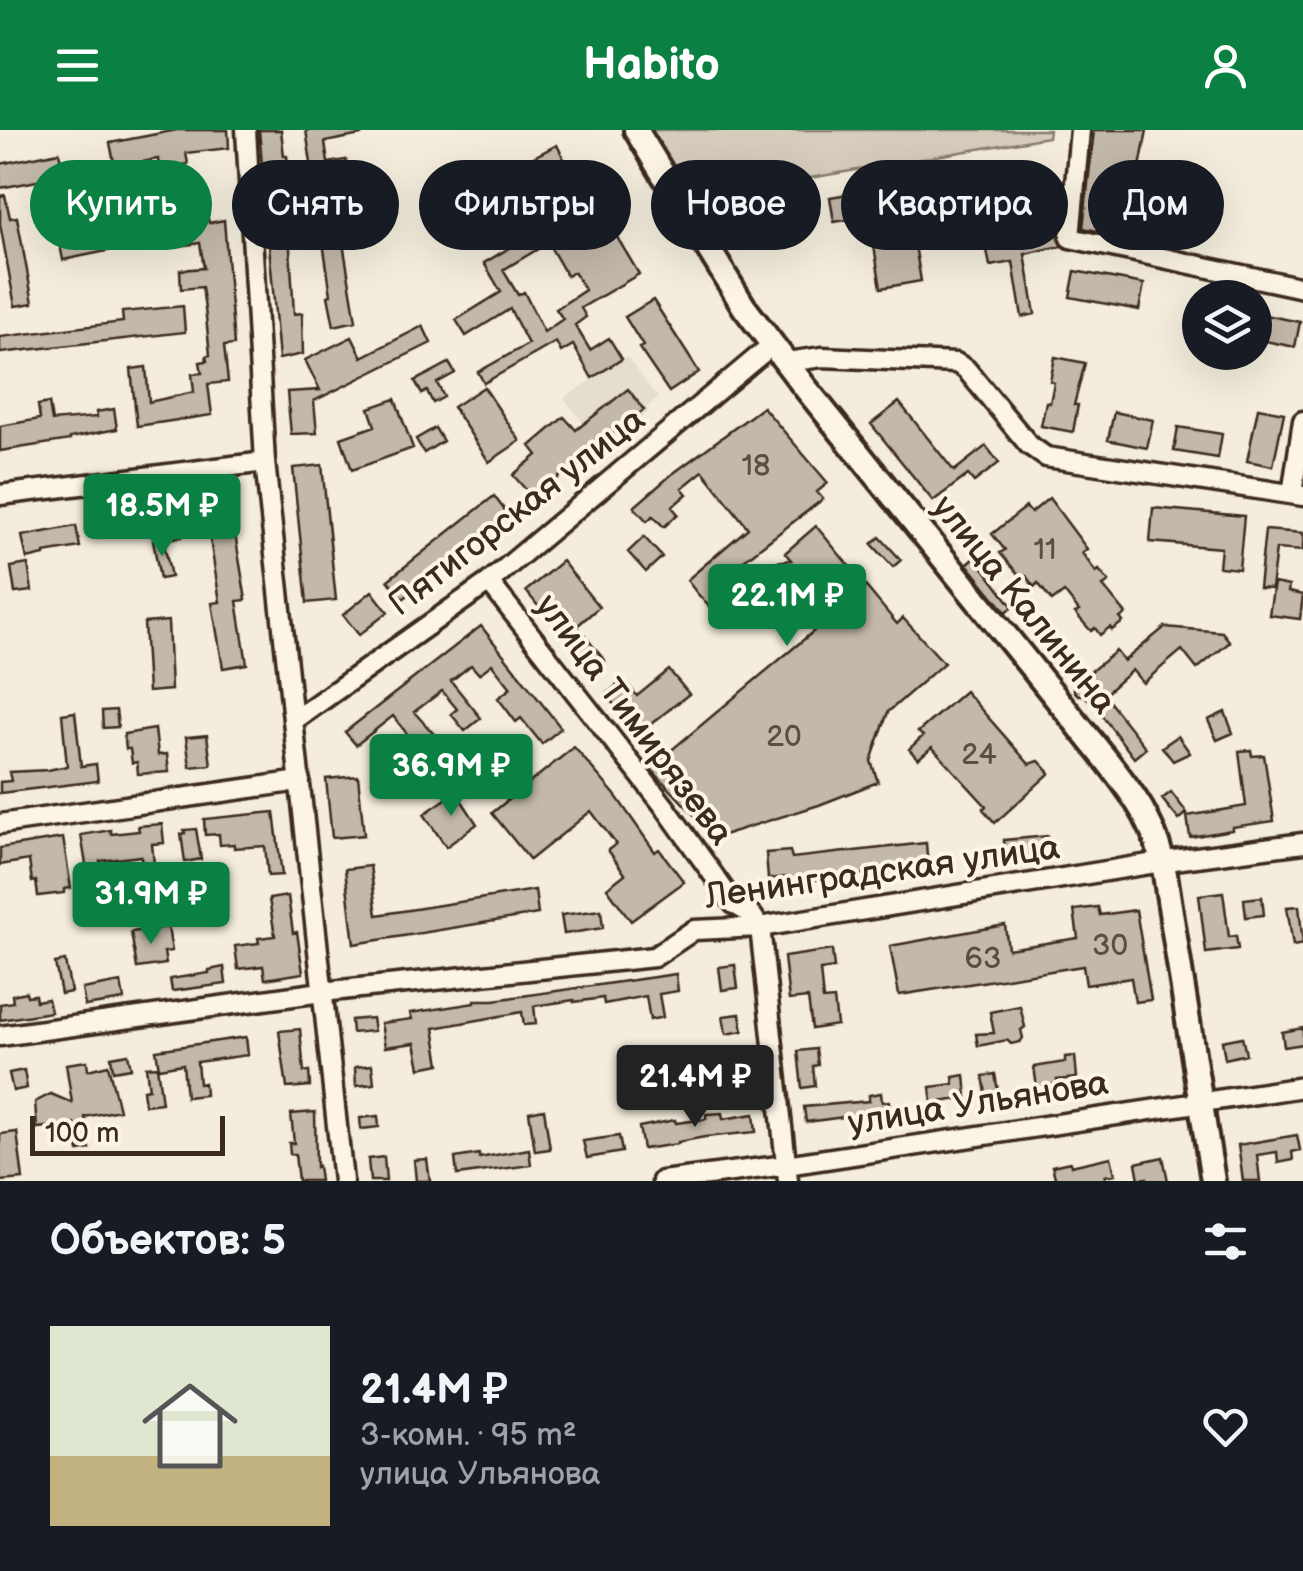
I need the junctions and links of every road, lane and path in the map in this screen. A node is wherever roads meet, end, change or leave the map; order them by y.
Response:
1 (246, 130) edge
2 (636, 130) edge
3 (1080, 130) edge
4 (1303, 288) edge
5 (780, 353) junction
6 (1303, 421) edge
7 (265, 462) junction
8 (0, 495) edge
9 (1297, 495) edge
10 (489, 582) junction
11 (293, 721) junction
12 (300, 781) junction
13 (0, 824) edge
14 (1303, 843) edge
15 (1163, 862) junction
16 (760, 927) junction
17 (322, 992) junction
18 (0, 1036) edge
19 (1303, 1087) edge
20 (1200, 1101) junction
21 (787, 1173) edge
22 (342, 1181) edge
23 (662, 1181) edge
24 (1213, 1181) edge

1 - 7 street
2 - 5 main road, улица Калинина
3 - 4 street
5 - 9 street
5 - 10 street, Пятигорская улица
5 - 15 main road, улица Калинина
6 - 9 street
7 - 8 street
7 - 11 street
10 - 11 street, Пятигорская улица
10 - 16 street, улица Тимирязева
11 - 12 street
12 - 13 street
12 - 17 street
14 - 15 street, Ленинградская улица
15 - 16 street, Ленинградская улица
15 - 20 main road, улица Калинина
16 - 17 street, Ленинградская улица
16 - 21 street
17 - 18 street, Ленинградская улица
17 - 22 street
19 - 20 street, улица Ульянова
20 - 21 street, улица Ульянова
20 - 24 main road, улица Калинина
21 - 23 street, улица Ульянова

